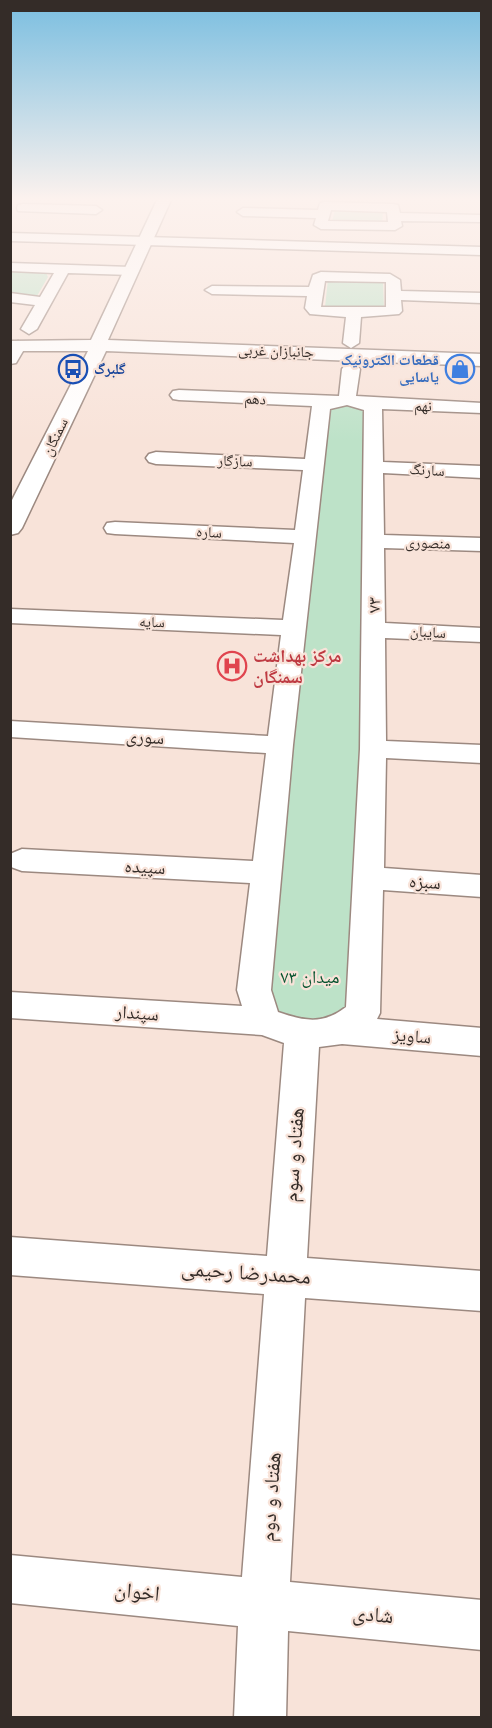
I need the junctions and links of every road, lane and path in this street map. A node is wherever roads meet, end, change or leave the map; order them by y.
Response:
1 (56, 281) edge
2 (127, 281) edge
3 (317, 281) edge
4 (393, 281) edge
5 (212, 290) dead end
6 (315, 292) junction
7 (394, 295) junction
8 (10, 297) edge
9 (482, 298) edge
10 (44, 302) junction
11 (354, 313) junction
12 (29, 329) dead end
13 (99, 343) junction
14 (351, 343) dead end
15 (12, 346) edge
16 (482, 360) edge
17 (351, 369) dead end
18 (179, 395) dead end
19 (347, 402) junction
20 (482, 408) edge
21 (156, 458) dead end
22 (314, 465) junction
23 (373, 468) junction
24 (482, 472) edge
25 (13, 517) edge
26 (115, 528) dead end
27 (304, 537) junction
28 (374, 541) junction
29 (482, 545) edge
30 (10, 616) edge
31 (294, 628) junction
32 (374, 630) junction
33 (482, 635) edge
34 (10, 729) edge
35 (280, 745) junction
36 (373, 749) junction
37 (482, 754) edge
38 (22, 860) dead end
39 (268, 873) junction
40 (369, 878) junction
41 (482, 885) edge
42 (10, 1005) edge
43 (264, 1021) junction
44 (342, 1030) junction
45 (302, 1035) junction
46 (482, 1042) edge
47 (10, 1256) edge
48 (286, 1276) junction
49 (482, 1291) edge
50 (10, 1579) edge
51 (264, 1605) junction
52 (482, 1625) edge
53 (260, 1718) edge

1 - 10 street
2 - 13 main road, سمنگان
3 - 6 street
4 - 7 street
5 - 6 street
6 - 11 street
7 - 9 street
7 - 11 street
8 - 10 street
10 - 12 street
11 - 14 street
13 - 15 main road, جانبازان غربی
13 - 16 main road, جانبازان غربی
13 - 25 main road, سمنگان
17 - 19 street
18 - 19 street, دهم
19 - 20 street, نهم
19 - 22 street
19 - 23 street, ۷۳
21 - 22 street, سازگار
22 - 27 street
23 - 24 street, سارنگ
23 - 28 street, ۷۳
26 - 27 street, ساره
27 - 31 street
28 - 29 street, منصوری
28 - 32 street, ۷۳
30 - 31 street, سایه
31 - 35 street
32 - 33 street, سایبان
32 - 36 street, ۷۳
34 - 35 street, سوری
35 - 39 street
36 - 37 street
36 - 40 street, ۷۳
38 - 39 street, سپیده
39 - 43 street
40 - 41 street, سبزه
40 - 44 street, ۷۳
42 - 43 street, سپندار
43 - 45 street, سپندار
44 - 45 street
44 - 46 street, ساویز
45 - 48 street, هفتاد و سوم
47 - 48 street, محمدرضا رحیمی
48 - 49 street, محمدرضا رحیمی
48 - 51 street, هفتاد و دوم
50 - 51 street, اخوان
51 - 52 street, شادی
51 - 53 street, هفتاد و دوم

